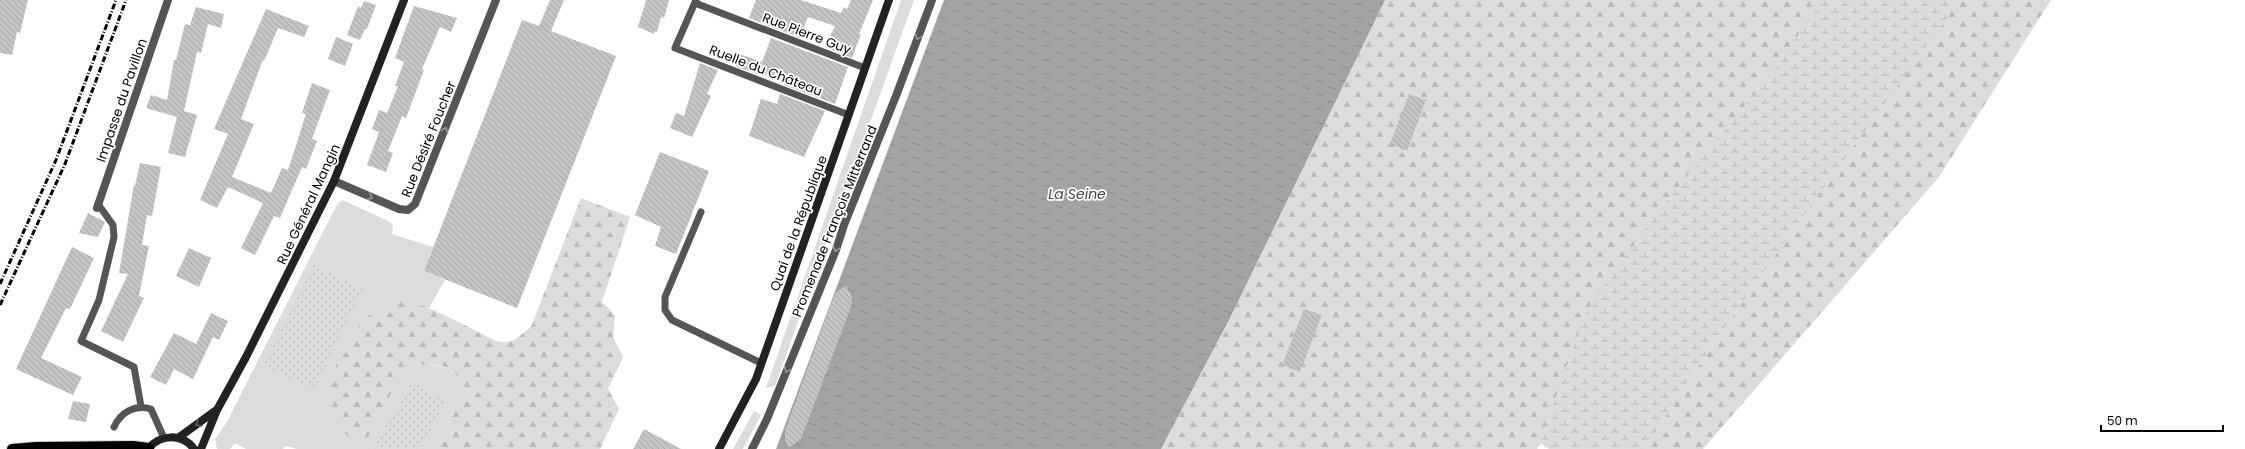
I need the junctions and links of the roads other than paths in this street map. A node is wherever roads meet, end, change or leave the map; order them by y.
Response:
1 (168, 0) edge
2 (404, 0) edge
3 (496, 0) edge
4 (889, 0) edge
5 (932, 0) edge
6 (696, 2) edge
7 (865, 68) junction
8 (849, 115) junction
9 (334, 181) junction
10 (97, 206) joint
11 (701, 212) dead end
12 (761, 363) junction
13 (141, 406) junction
14 (217, 410) junction
15 (114, 427) dead end
16 (164, 438) junction
17 (178, 438) junction
18 (59, 448) edge
19 (149, 448) edge
20 (12, 449) edge
21 (194, 449) edge
22 (201, 449) edge
23 (719, 449) edge
24 (752, 449) edge

1 - 10 street, Impasse du Pavillon
2 - 9 main road, Rue Général Mangin
9 -> 3 street, Rue Désiré Foucher
4 - 7 main road, Quai de la République
5 -> 24 street, Promenade François Mitterrand
6 - 7 lane, Rue Pierre Guy
6 - 8 lane, Ruelle du Château
7 - 8 main road, Quai de la République
8 - 12 main road, Quai de la République
9 - 14 main road, Rue Général Mangin
10 - 13 lane
11 - 12 lane
12 - 23 main road, Quai de la République
13 - 15 lane
13 - 16 lane
14 -> 17 main road, Rue Général Mangin
14 - 22 main road, Rue Général Mangin
16 - 17 main road
16 - 19 main road
17 - 21 main road
18 - 19 main road
18 - 20 main road

